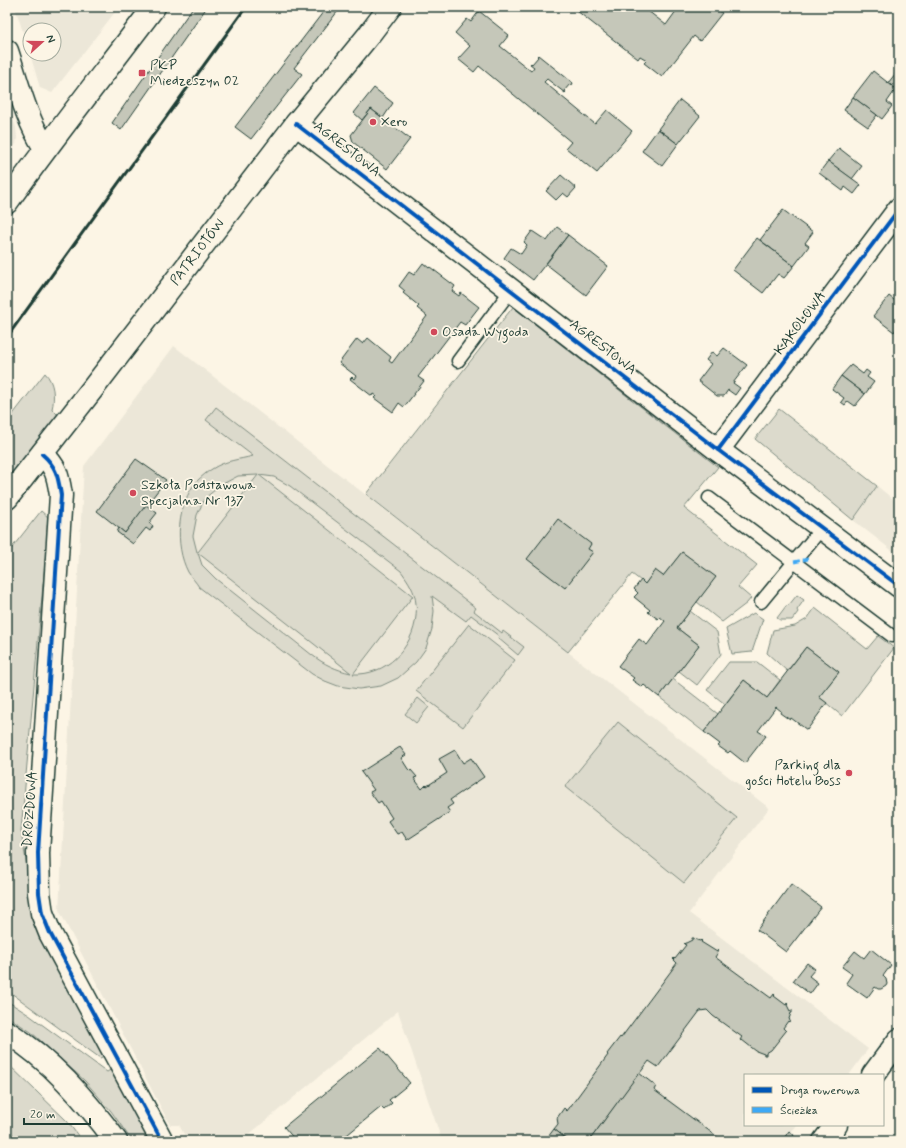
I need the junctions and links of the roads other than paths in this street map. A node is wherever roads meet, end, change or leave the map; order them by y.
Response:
1 (154, 7) edge
2 (390, 7) edge
3 (7, 51) edge
4 (296, 124) junction
5 (45, 148) junction
6 (7, 202) edge
7 (899, 209) edge
8 (511, 290) junction
9 (458, 362) dead end
10 (718, 450) junction
11 (42, 454) junction
12 (7, 498) edge
13 (709, 498) dead end
14 (822, 528) junction
15 (794, 562) junction
16 (899, 586) edge
17 (760, 602) dead end
18 (892, 636) dead end
19 (7, 1032) edge
20 (899, 1040) edge
21 (874, 1074) edge
22 (835, 1126) edge
23 (116, 1141) edge
24 (162, 1141) edge
25 (824, 1141) edge

1 - 5 street
2 - 4 street, PATRIOTÓW
3 - 5 street
4 - 8 street, AGRESTOWA
4 - 11 street, PATRIOTÓW
5 - 6 street
7 - 10 street, KĄKOLOWA
8 - 9 lane
8 - 10 street, AGRESTOWA
10 - 14 street, AGRESTOWA
11 - 12 street, PATRIOTÓW
11 - 24 street, DROZDOWA
13 - 15 lane
14 - 15 lane
14 - 16 street, AGRESTOWA
15 - 17 lane
15 - 18 lane
19 - 23 street
20 - 21 street
22 - 25 street

